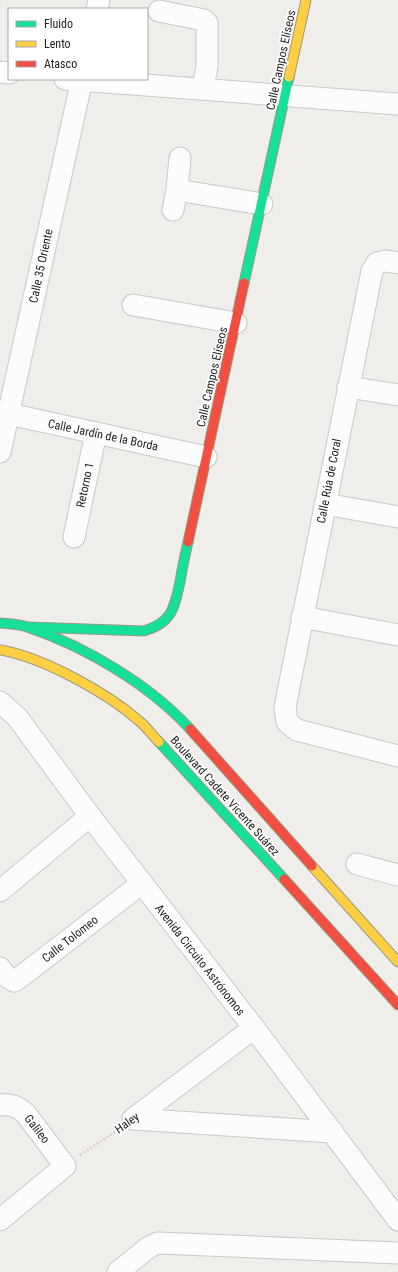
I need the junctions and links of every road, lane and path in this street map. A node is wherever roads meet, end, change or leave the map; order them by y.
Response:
1 (306, 0) edge
2 (160, 11) dead end
3 (76, 80) edge
4 (203, 88) junction
5 (285, 96) junction
6 (398, 104) edge
7 (180, 158) dead end
8 (177, 190) junction
9 (262, 204) junction
10 (173, 210) dead end
11 (398, 263) edge
12 (134, 305) dead end
13 (236, 323) junction
14 (348, 387) junction
15 (398, 395) edge
16 (4, 413) edge
17 (96, 433) junction
18 (0, 452) edge
19 (206, 458) junction
20 (325, 504) junction
21 (398, 517) edge
22 (74, 537) dead end
23 (302, 617) junction
24 (0, 622) edge
25 (29, 627) junction
26 (398, 635) edge
27 (0, 650) edge
28 (0, 702) edge
29 (398, 756) edge
30 (90, 816) junction
31 (357, 864) dead end
32 (398, 875) edge
33 (141, 884) junction
34 (0, 891) edge
35 (398, 962) edge
36 (0, 968) edge
37 (398, 1005) edge
38 (254, 1028) junction
39 (0, 1105) edge
40 (133, 1119) junction
41 (333, 1132) junction
42 (65, 1166) junction
43 (0, 1220) edge
44 (398, 1220) edge
45 (398, 1253) edge
46 (118, 1272) edge

1 - 5 main road, Calle Campos Elíseos
2 - 4 street
3 - 4 street
3 - 16 street, Calle 35 Oriente
4 - 5 street
5 - 6 street
5 - 9 main road, Calle Campos Elíseos
7 - 8 street
8 - 9 street
8 - 10 street
9 - 13 main road, Calle Campos Elíseos
11 - 14 street, Calle Rúa de Coral
12 - 13 street
13 - 19 main road, Calle Campos Elíseos
14 - 15 street
14 - 20 street, Calle Rúa de Coral
16 - 17 street, Calle Jardín de la Borda
16 - 18 street, Calle 35 Oriente
17 - 19 street, Calle Jardín de la Borda
17 - 22 street, Retorno 1
19 - 25 main road, Calle Campos Elíseos
20 - 21 street
20 - 23 street, Calle Rúa de Coral
23 - 26 street
23 - 29 street, Calle Rúa de Coral
24 - 25 main road, Boulevard Cadete Vicente Suárez
25 - 35 main road, Boulevard Cadete Vicente Suárez
27 - 37 main road, Boulevard Cadete Vicente Suárez
28 - 30 street, Avenida Circuito Astrónomos
30 - 33 street, Avenida Circuito Astrónomos
30 - 34 street
31 - 32 street
33 - 36 street, Calle Tolomeo
33 - 38 street, Avenida Circuito Astrónomos
38 - 40 street, Haley
38 - 41 street, Avenida Circuito Astrónomos
39 - 42 street, Galileo
40 - 41 street
40 - 42 path, Haley
41 - 44 street, Avenida Circuito Astrónomos
42 - 43 street
45 - 46 street

